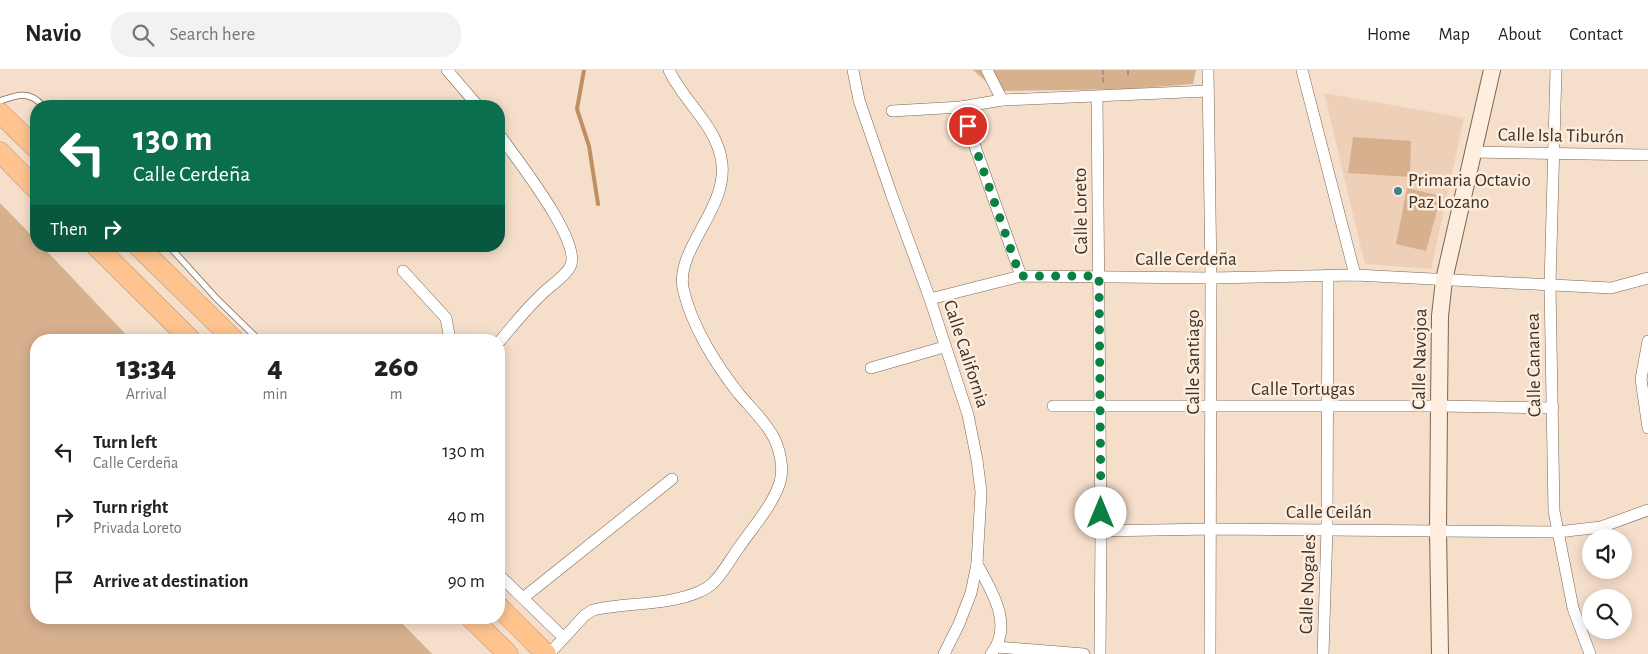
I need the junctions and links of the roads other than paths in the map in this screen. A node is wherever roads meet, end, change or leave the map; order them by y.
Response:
1 (447, 70) edge
2 (670, 70) edge
3 (853, 70) edge
4 (988, 70) edge
5 (1208, 70) edge
6 (1302, 70) edge
7 (1492, 70) edge
8 (1556, 70) edge
9 (1208, 91) junction
10 (1097, 97) junction
11 (36, 100) edge
12 (473, 100) edge
13 (1002, 100) junction
14 (0, 102) edge
15 (961, 107) junction
16 (892, 111) dead end
17 (0, 113) edge
18 (30, 142) edge
19 (505, 143) edge
20 (0, 152) edge
21 (1472, 152) junction
22 (1553, 153) junction
23 (1648, 155) edge
24 (30, 182) edge
25 (102, 252) edge
26 (144, 252) edge
27 (174, 252) edge
28 (403, 270) dead end
29 (1328, 275) junction
30 (1355, 275) junction
31 (1020, 276) junction
32 (1099, 276) junction
33 (1211, 278) junction
34 (1648, 278) edge
35 (1444, 280) junction
36 (1550, 285) junction
37 (930, 299) junction
38 (185, 334) edge
39 (228, 334) edge
40 (253, 334) edge
41 (449, 334) edge
42 (505, 335) edge
43 (1648, 341) edge
44 (944, 347) junction
45 (871, 368) dead end
46 (1053, 406) dead end
47 (1328, 406) junction
48 (1439, 406) junction
49 (1100, 407) junction
50 (1211, 407) junction
51 (1553, 408) junction
52 (1648, 428) edge
53 (672, 479) dead end
54 (1648, 510) edge
55 (1211, 529) junction
56 (1327, 529) junction
57 (1438, 530) junction
58 (1101, 531) junction
59 (1558, 532) junction
60 (978, 564) junction
61 (505, 581) edge
62 (523, 598) junction
63 (505, 613) edge
64 (477, 624) edge
65 (564, 638) junction
66 (994, 651) edge
67 (508, 654) edge
68 (547, 654) edge
69 (944, 654) edge
70 (1084, 654) edge
71 (1100, 654) edge
72 (1210, 654) edge
73 (1323, 654) edge
74 (1440, 654) edge
75 (1590, 654) edge

1 - 12 street
2 - 65 street
3 - 37 street, Calle California
4 - 13 street
5 - 9 street, Calle Santiago
6 - 30 street
7 - 21 main road, Calle Navojoa
8 - 22 street, Calle Cananea
9 - 10 street
9 - 33 street, Calle Santiago
10 - 13 street
10 - 32 street, Calle Loreto
11 - 14 lane
13 - 15 street
15 - 16 street
15 - 31 street
17 - 18 highway
19 - 42 street
20 - 24 highway
21 - 22 street, Calle Isla Tiburón
21 - 35 main road, Calle Navojoa
22 - 23 street, Calle Isla Tiburón
22 - 36 street, Calle Cananea
25 - 38 highway
26 - 39 highway
27 - 40 lane
28 - 41 street
29 - 30 street, Calle Cerdeña
29 - 33 street, Calle Cerdeña
29 - 47 street, Calle Nogales
30 - 35 street, Calle Cerdeña
31 - 32 street, Calle Cerdeña
31 - 37 street, Calle Cerdeña
32 - 33 street, Calle Cerdeña
32 - 49 street, Calle Loreto
33 - 50 street, Calle Santiago
34 - 36 street, Calle Cerdeña
35 - 36 street, Calle Cerdeña
35 - 48 main road, Calle Navojoa
36 - 51 street, Calle Cananea
37 - 44 street, Calle California
43 - 52 street
44 - 45 street
44 - 60 street, Calle California
46 - 49 street, Calle Tortugas
47 - 48 street, Calle Tortugas
47 - 50 street, Calle Tortugas
47 - 56 street, Calle Nogales
48 - 51 street, Calle Tortugas
48 - 57 main road, Calle Navojoa
49 - 50 street, Calle Tortugas
49 - 58 street, Calle Loreto
50 - 55 street, Calle Santiago
51 - 59 street, Calle Cananea
53 - 62 street
54 - 59 street, Calle Ceilán
55 - 56 street, Calle Ceilán
55 - 58 street, Calle Ceilán
55 - 72 street, Calle Santiago
56 - 57 street, Calle Ceilán
56 - 73 street, Calle Nogales
57 - 59 street, Calle Ceilán
57 - 74 main road, Calle Navojoa
58 - 71 street, Calle Loreto
59 - 75 street, Calle Cananea
60 - 66 street
60 - 69 street, Calle California
61 - 62 street
62 - 65 street
63 - 68 highway
64 - 67 highway
65 - 68 street
66 - 70 street

